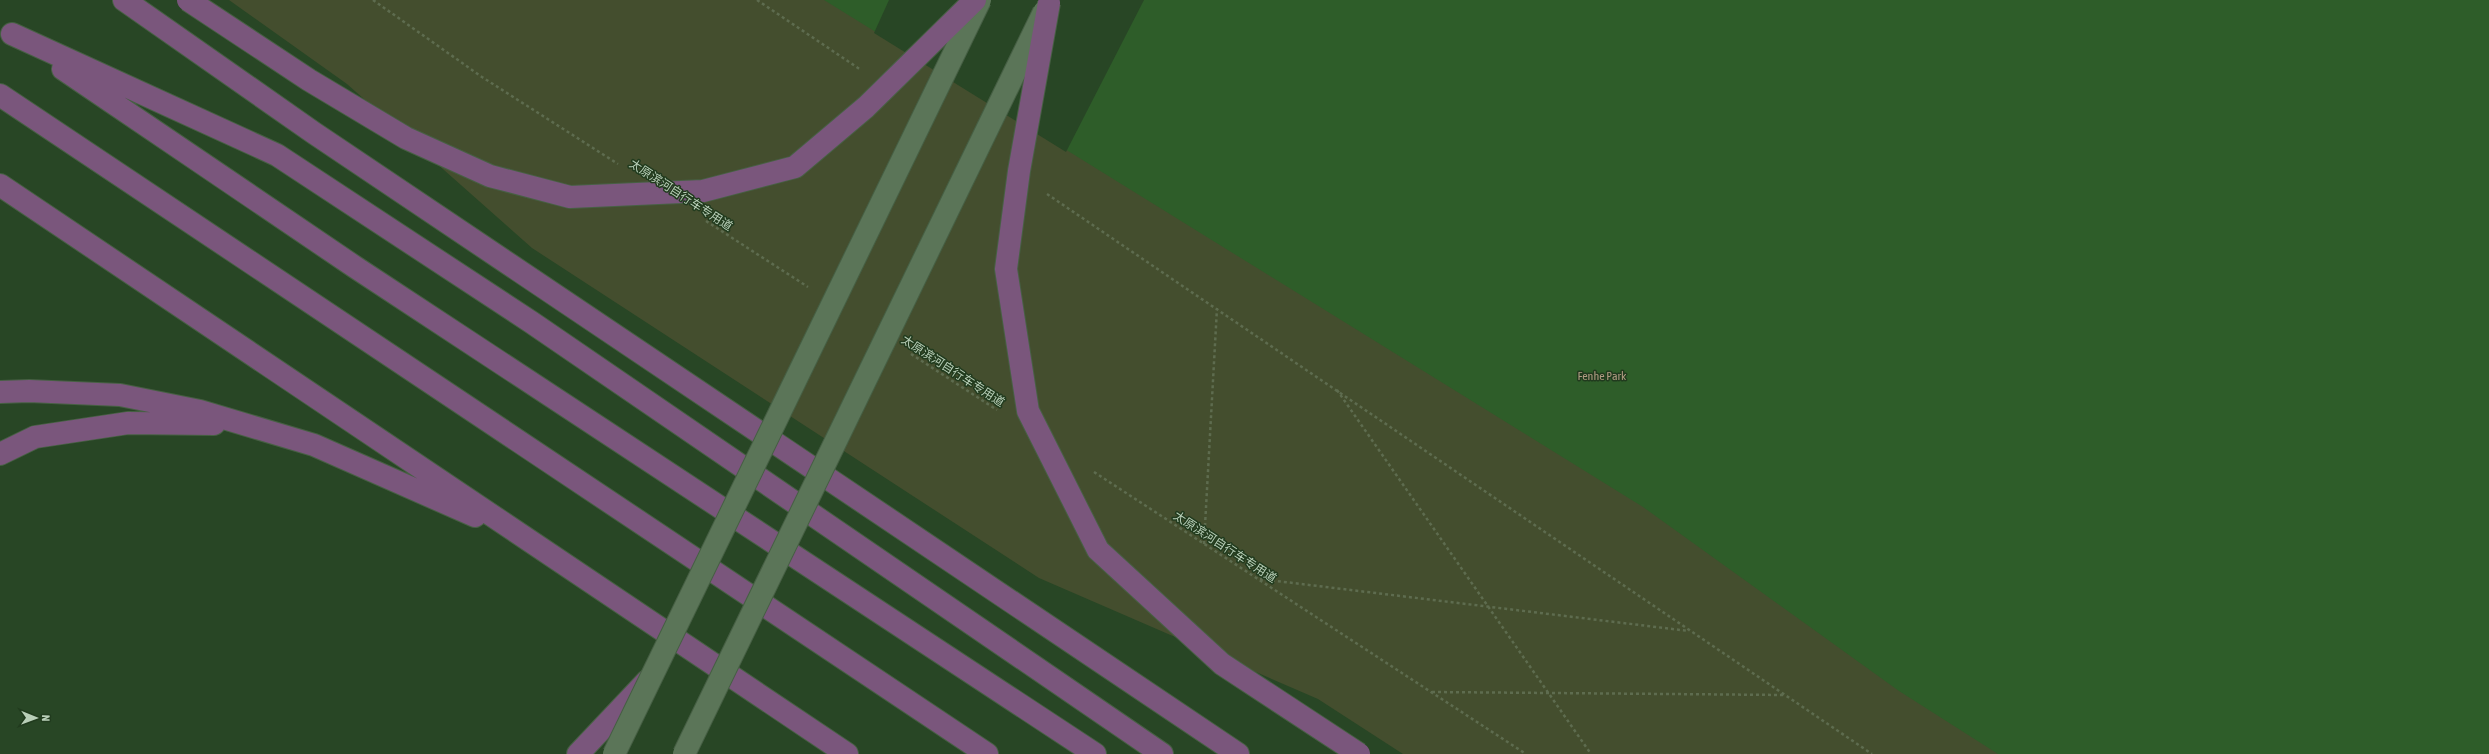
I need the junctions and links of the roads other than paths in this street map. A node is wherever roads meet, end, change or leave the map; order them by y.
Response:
1 (124, 0) edge
2 (188, 0) edge
3 (975, 0) edge
4 (980, 0) edge
5 (1049, 2) edge
6 (6, 30) edge
7 (0, 95) edge
8 (0, 185) edge
9 (0, 392) edge
10 (242, 424) junction
11 (0, 454) edge
12 (529, 540) junction
13 (652, 675) junction
14 (692, 744) edge
15 (578, 754) edge
16 (614, 754) edge
17 (684, 754) edge
18 (847, 754) edge
19 (987, 754) edge
20 (1095, 754) edge
21 (1162, 754) edge
22 (1238, 754) edge
23 (1359, 754) edge

1 - 22 highway
2 - 3 highway, bridge
4 - 13 main road, bridge
5 - 14 main road, bridge
5 - 23 highway, bridge
6 - 20 highway
6 - 21 highway
7 - 19 highway
8 - 12 highway
9 - 10 highway
10 - 11 highway
10 - 12 highway
12 - 18 highway
13 - 15 highway
13 - 16 main road, bridge
14 - 17 main road, bridge

